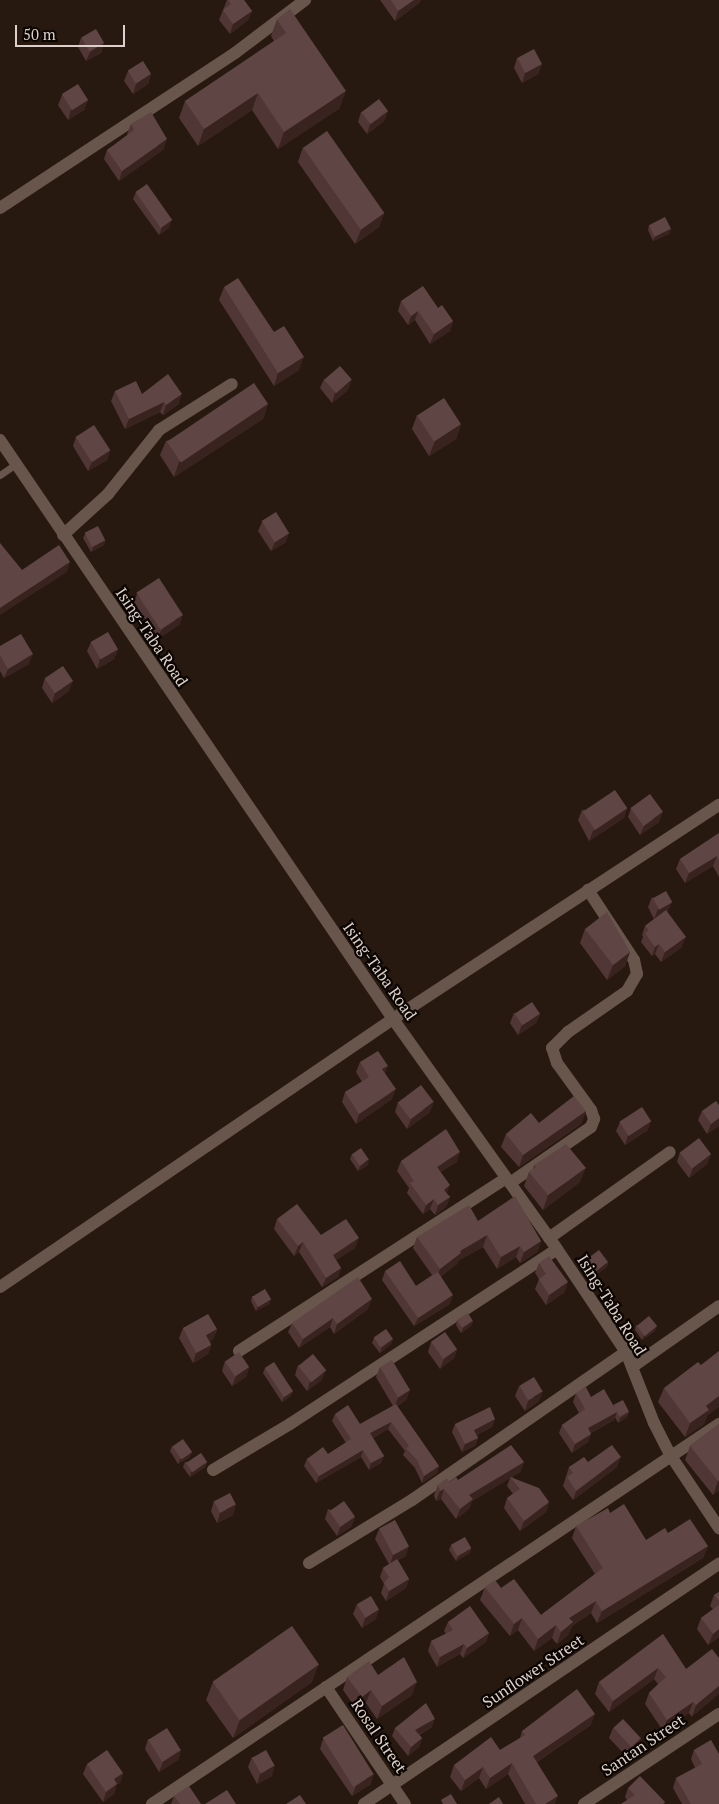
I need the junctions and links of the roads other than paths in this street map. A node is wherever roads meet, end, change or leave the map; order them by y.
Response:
1 (305, 0) edge
2 (0, 208) edge
3 (232, 384) dead end
4 (0, 440) edge
5 (16, 464) junction
6 (0, 476) edge
7 (63, 536) junction
8 (719, 805) edge
9 (588, 890) junction
10 (393, 1019) junction
11 (670, 1152) dead end
12 (508, 1180) junction
13 (549, 1238) junction
14 (557, 1249) junction
15 (0, 1287) edge
16 (719, 1306) edge
17 (239, 1350) edge
18 (626, 1352) junction
19 (632, 1367) junction
20 (719, 1424) edge
21 (671, 1456) junction
22 (213, 1470) dead end
23 (719, 1528) edge
24 (309, 1564) dead end
25 (719, 1564) edge
26 (326, 1687) junction
27 (719, 1714) edge
28 (392, 1785) junction
29 (152, 1804) edge
30 (364, 1804) edge
31 (405, 1804) edge
32 (584, 1804) edge

1 - 2 street
3 - 7 street
4 - 5 street, Ising-Taba Road
5 - 6 lane
5 - 7 street, Ising-Taba Road
7 - 10 street, Ising-Taba Road
8 - 9 street
9 - 10 street
9 - 12 street
10 - 12 street, Ising-Taba Road
10 - 15 street
11 - 13 street
12 - 13 street, Ising-Taba Road
12 - 17 street
13 - 14 street, Ising-Taba Road
14 - 18 street, Ising-Taba Road
14 - 22 street
16 - 19 street
18 - 19 street, Ising-Taba Road
18 - 24 street
19 - 21 street, Ising-Taba Road
20 - 21 street
21 - 23 street, Ising-Taba Road
21 - 26 street
25 - 28 street, Sunflower Street
26 - 28 street, Rosal Street
26 - 29 street
27 - 32 street, Santan Street
28 - 30 street, Sunflower Street
28 - 31 street, Rosal Street

